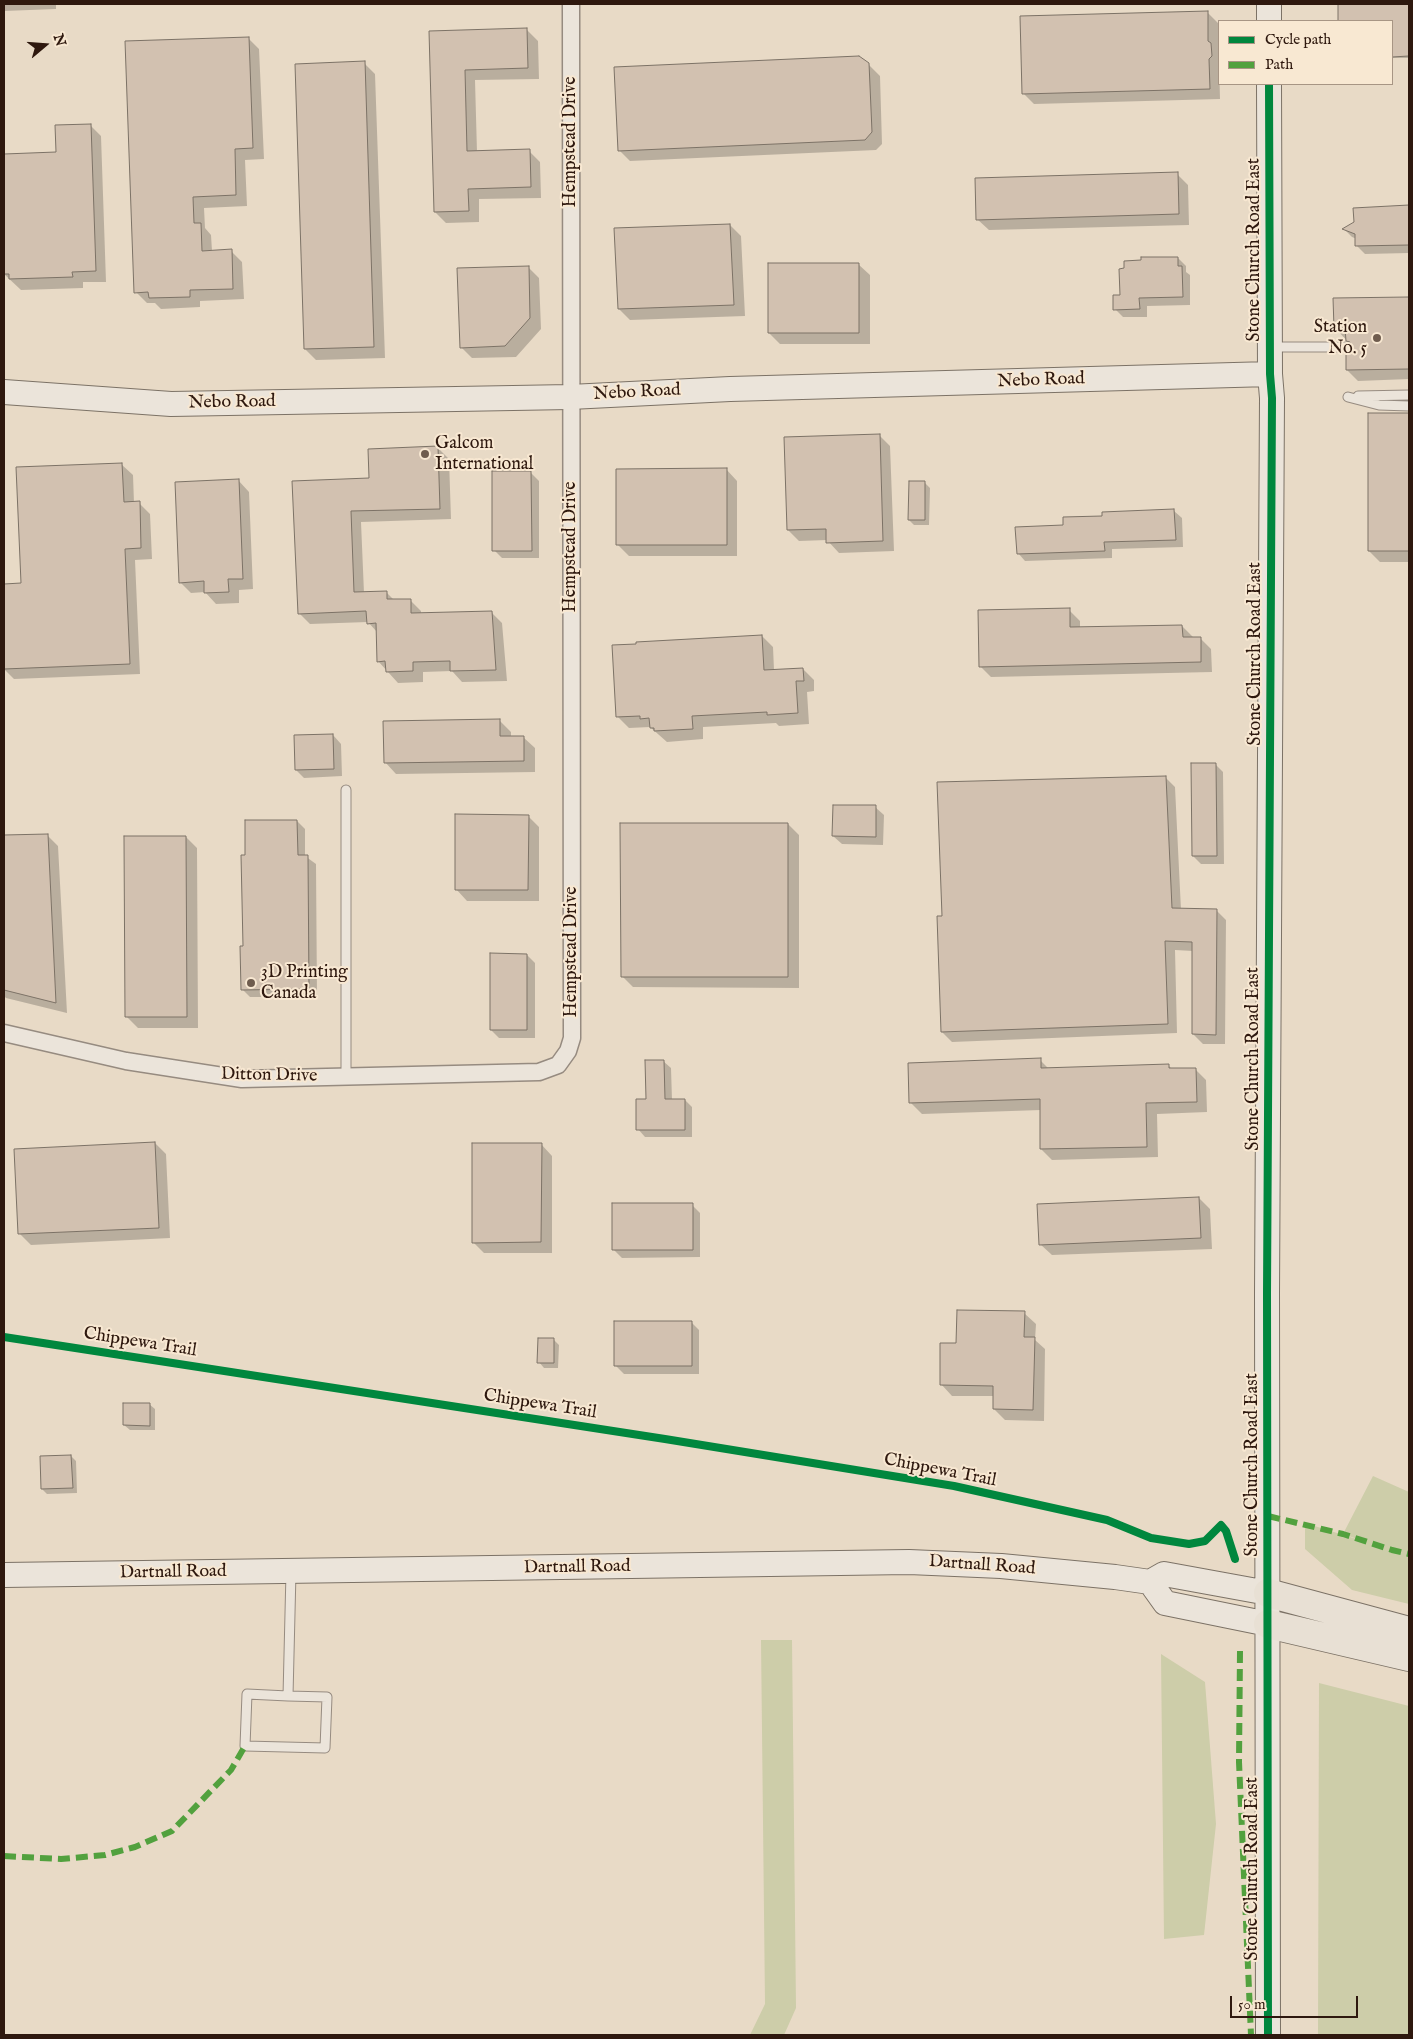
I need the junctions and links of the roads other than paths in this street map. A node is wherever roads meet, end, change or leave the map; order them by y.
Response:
1 (571, 4) edge
2 (1269, 4) edge
3 (1269, 20) edge
4 (1269, 85) edge
5 (1270, 347) junction
6 (1346, 347) dead end
7 (1270, 374) junction
8 (4, 392) edge
9 (1409, 395) edge
10 (570, 397) junction
11 (1409, 406) edge
12 (346, 790) dead end
13 (4, 1033) edge
14 (539, 1072) joint
15 (346, 1077) junction
16 (291, 1572) junction
17 (4, 1576) edge
18 (1150, 1582) junction
19 (1268, 1593) junction
20 (1268, 1624) junction
21 (1409, 1630) edge
22 (1409, 1657) edge
23 (288, 1696) junction
24 (1268, 2035) edge

1 - 10 street, Hempstead Drive
2 - 3 street
4 - 5 street, Stone Church Road East
5 - 6 lane
5 - 7 street, Stone Church Road East
7 - 10 street, Nebo Road
7 - 19 street, Stone Church Road East
8 - 10 street, Nebo Road
9 - 11 lane
10 - 14 street, Hempstead Drive
12 - 15 lane
13 - 15 street, Ditton Drive
14 - 15 street, Ditton Drive
16 - 17 street, Dartnall Road
16 - 18 street, Dartnall Road
16 - 23 lane
18 - 19 street, Dartnall Road
18 - 20 street
19 - 20 street, Stone Church Road East
19 - 21 highway
20 - 22 highway
20 - 24 street, Stone Church Road East
23 - 23 lane

